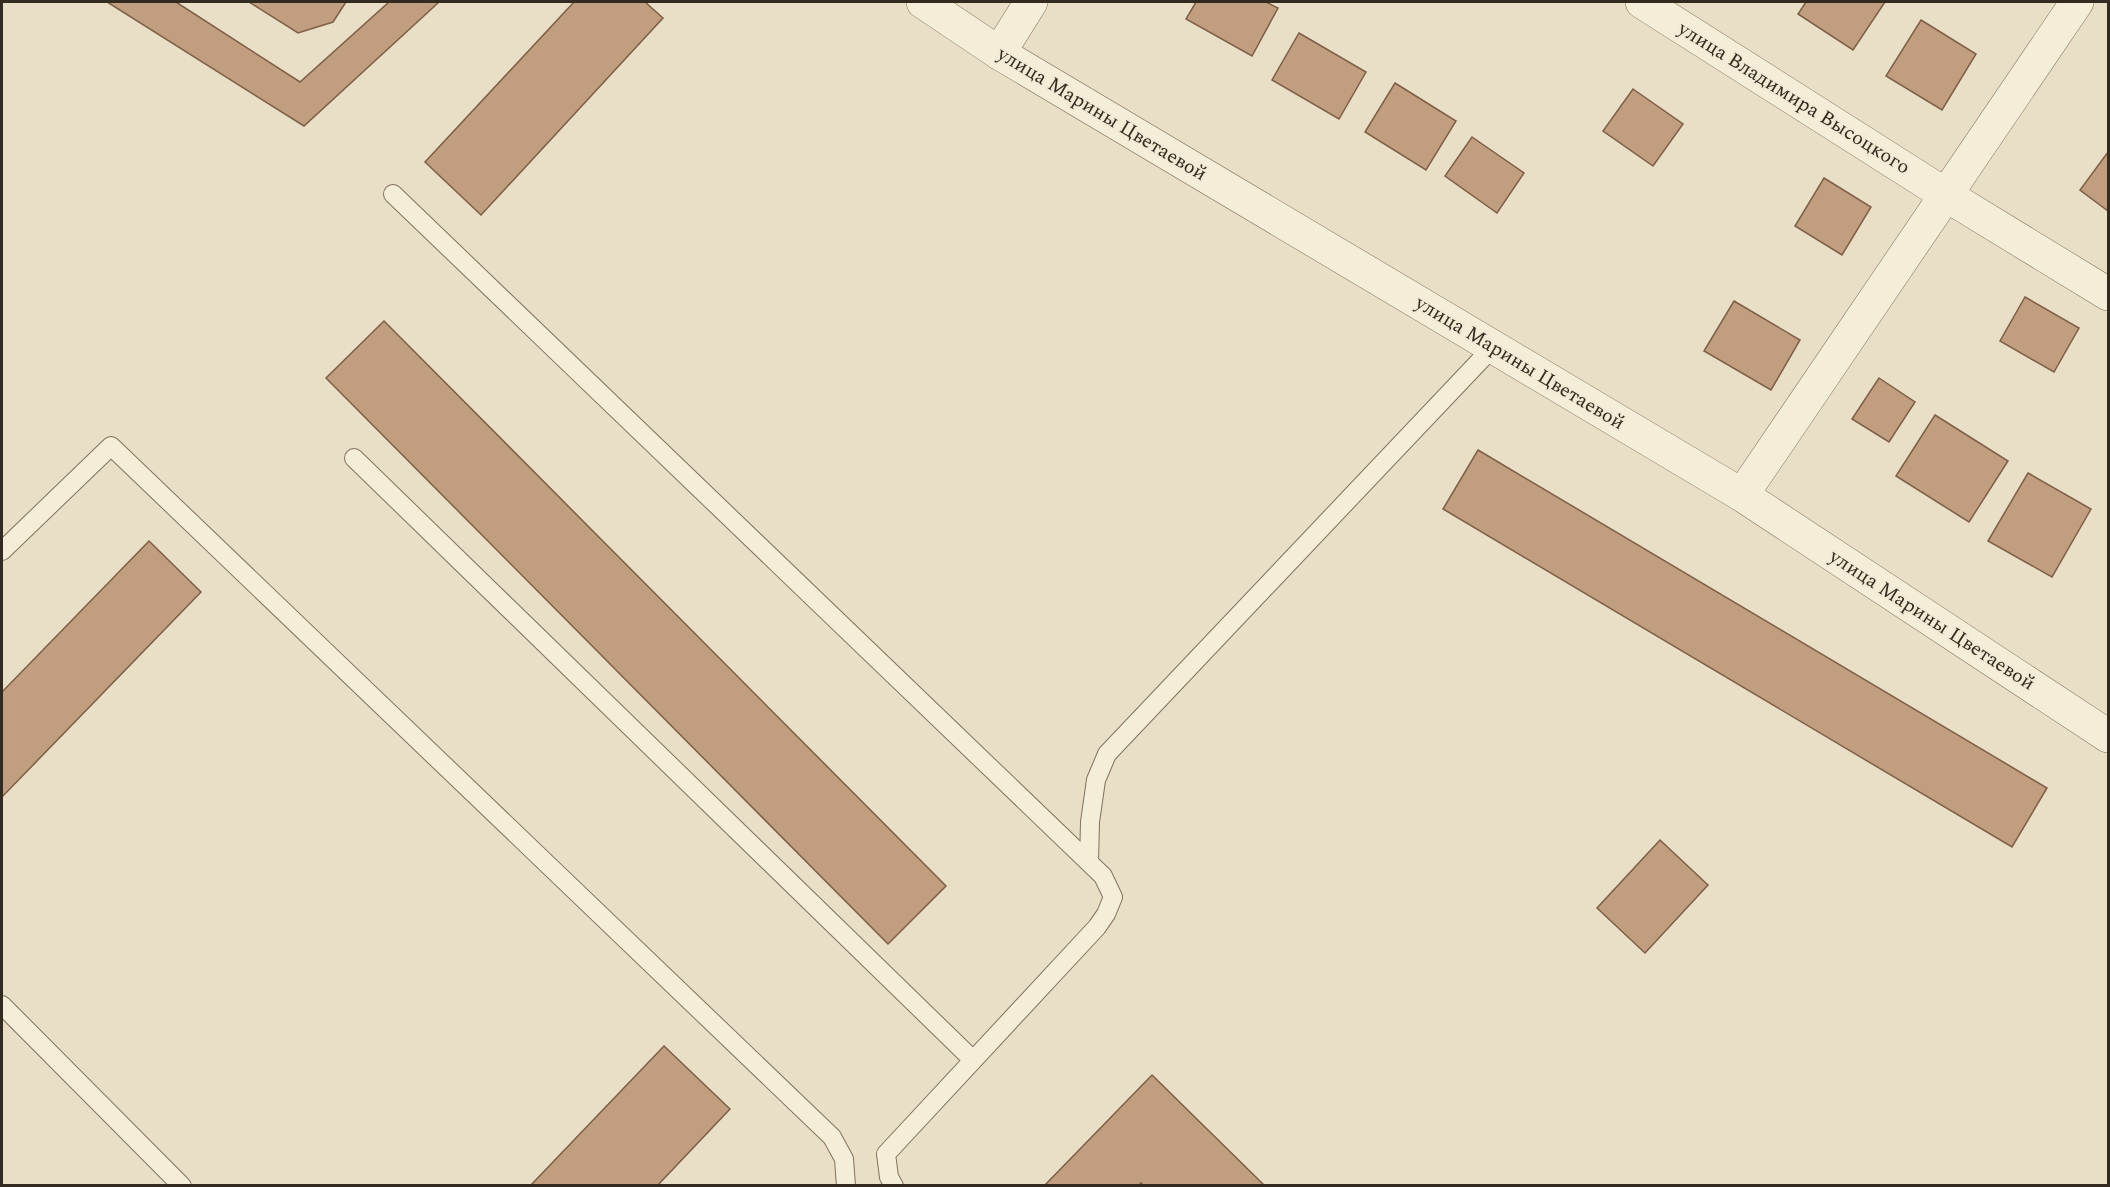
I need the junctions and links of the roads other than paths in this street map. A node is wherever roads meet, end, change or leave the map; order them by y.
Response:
1 (923, 2) edge
2 (1031, 2) edge
3 (1642, 2) edge
4 (2077, 2) edge
5 (999, 53) junction
6 (393, 194) dead end
7 (1946, 195) junction
8 (2109, 294) edge
9 (1493, 347) junction
10 (354, 458) dead end
11 (1743, 495) junction
12 (2, 551) edge
13 (2109, 736) edge
14 (1089, 862) junction
15 (2, 1005) edge
16 (973, 1060) junction
17 (182, 1185) edge
18 (846, 1185) edge
19 (894, 1185) edge

1 - 5 street, улица Марины Цветаевой
2 - 5 street
3 - 7 street, улица Владимира Высоцкого
4 - 7 street
5 - 9 street, улица Марины Цветаевой
6 - 14 lane
7 - 8 street, улица Владимира Высоцкого
7 - 11 street
9 - 11 street, улица Марины Цветаевой
9 - 14 lane
10 - 16 lane
11 - 13 street, улица Марины Цветаевой
12 - 18 lane
14 - 16 lane
15 - 17 lane
16 - 19 lane

